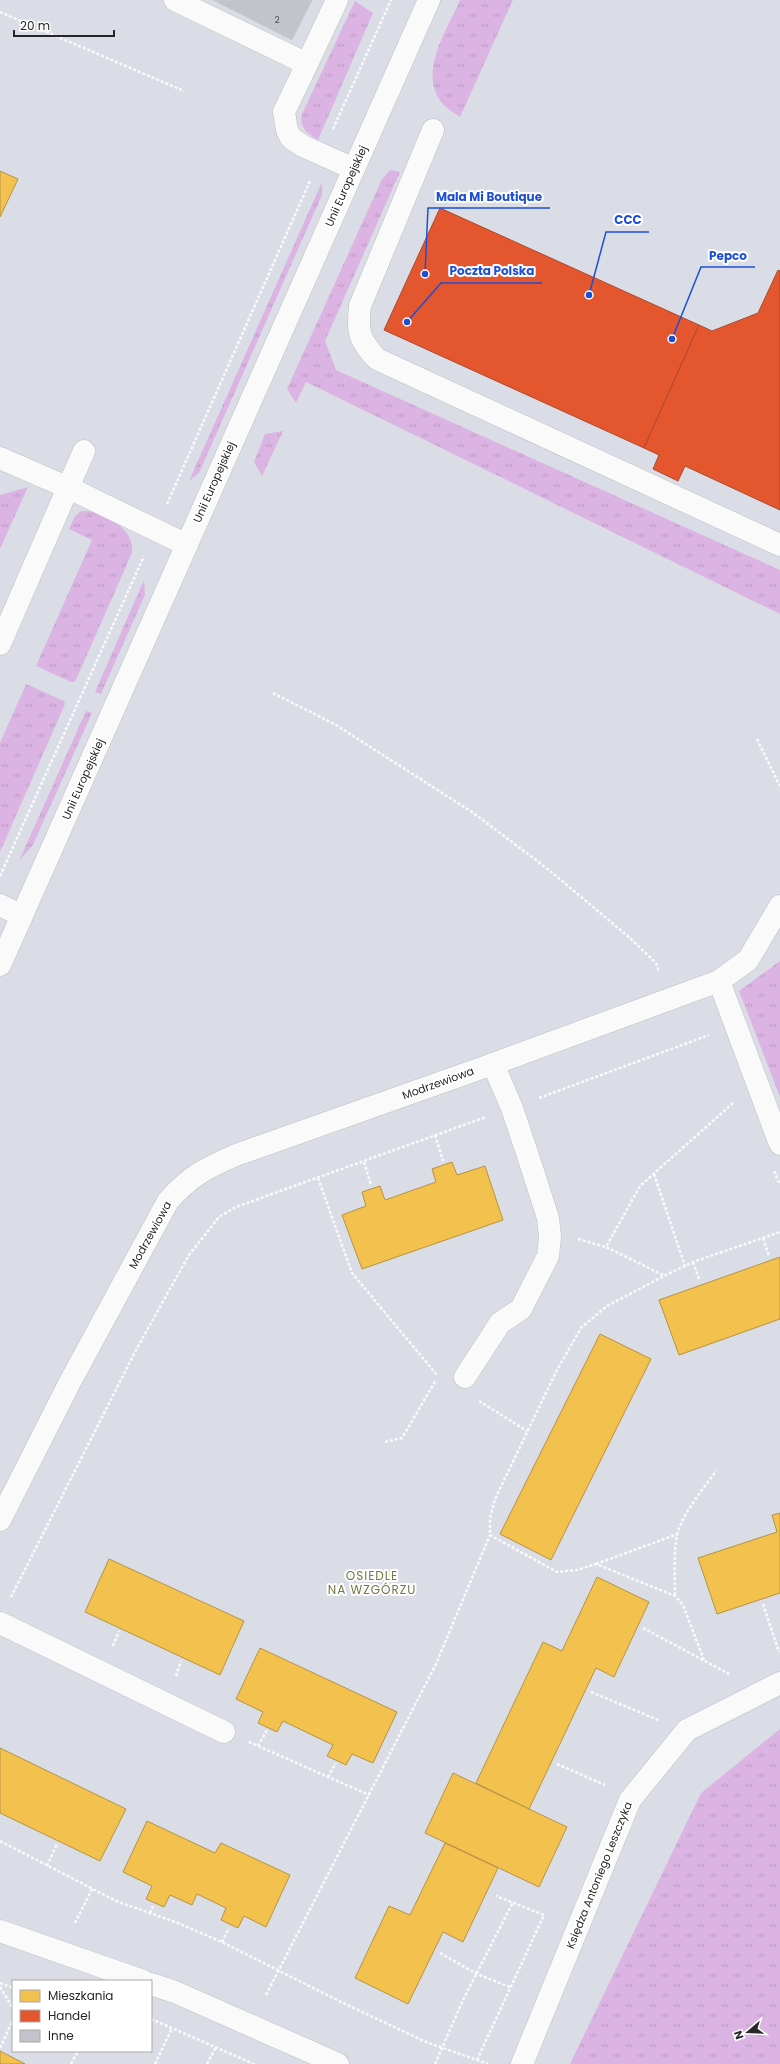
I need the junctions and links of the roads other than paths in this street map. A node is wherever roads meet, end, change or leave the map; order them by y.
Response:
1 (175, 0) edge
2 (337, 0) edge
3 (429, 0) edge
4 (307, 64) junction
5 (433, 130) dead end
6 (354, 169) junction
7 (84, 451) dead end
8 (0, 458) edge
9 (69, 488) junction
10 (186, 545) junction
11 (780, 545) edge
12 (0, 644) edge
13 (0, 905) edge
14 (780, 906) edge
15 (22, 916) junction
16 (0, 965) edge
17 (719, 981) junction
18 (494, 1064) junction
19 (780, 1144) edge
20 (465, 1377) dead end
21 (0, 1520) edge
22 (0, 1623) edge
23 (780, 1683) edge
24 (224, 1732) road end
25 (0, 1932) edge
26 (140, 1980) edge
27 (152, 1984) edge
28 (338, 2064) edge
29 (522, 2064) edge

1 - 4 street
2 - 4 street
3 - 6 street, Unii Europejskiej
4 - 6 street
5 - 11 street
6 - 10 street, Unii Europejskiej
7 - 9 street
8 - 9 street
9 - 10 street
9 - 12 street
10 - 15 street, Unii Europejskiej
13 - 15 street
14 - 17 street, Modrzewiowa
15 - 16 street, Unii Europejskiej
17 - 18 street, Modrzewiowa
17 - 19 street
18 - 20 street
18 - 21 street, Modrzewiowa
22 - 24 street
23 - 29 street, Księdza Antoniego Leszczyka
25 - 26 street
27 - 28 street

